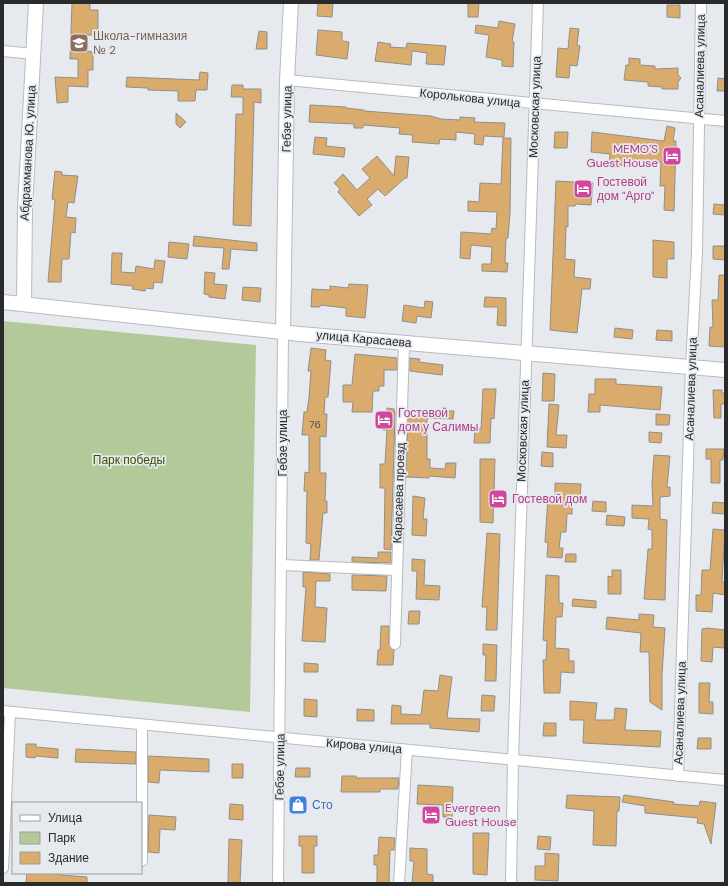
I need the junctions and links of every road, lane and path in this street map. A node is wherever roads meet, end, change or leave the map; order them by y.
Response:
1 (36, 3) edge
2 (291, 3) edge
3 (538, 3) edge
4 (701, 3) edge
5 (3, 51) edge
6 (34, 54) junction
7 (287, 80) junction
8 (535, 104) junction
9 (699, 119) junction
10 (725, 121) edge
11 (3, 302) edge
12 (24, 304) junction
13 (284, 332) junction
14 (404, 343) junction
15 (526, 354) junction
16 (691, 367) junction
17 (725, 370) edge
18 (282, 565) junction
19 (396, 570) junction
20 (395, 644) dead end
21 (7, 711) edge
22 (142, 725) junction
23 (281, 738) junction
24 (407, 750) junction
25 (513, 760) junction
26 (678, 776) junction
27 (725, 780) edge
28 (142, 861) edge
29 (3, 868) edge
30 (278, 883) edge
31 (399, 883) edge
32 (511, 883) edge

1 - 6 main road, Абдрахманова Ю. улица
2 - 7 main road, Гебзе улица
3 - 8 street, Московская улица
4 - 9 street, Асаналиева улица
5 - 6 street
6 - 12 main road, Абдрахманова Ю. улица
7 - 8 street, Королькова улица
7 - 13 main road, Гебзе улица
8 - 9 street, Королькова улица
8 - 15 street, Московская улица
9 - 10 street, Королькова улица
9 - 16 street, Асаналиева улица
11 - 12 main road, улица Карасаева
12 - 13 main road, улица Карасаева
13 - 14 main road, улица Карасаева
13 - 18 street, Гебзе улица
14 - 15 main road, улица Карасаева
14 - 19 street, Карасаева проезд
15 - 16 main road, улица Карасаева
15 - 25 street, Московская улица
16 - 17 main road, улица Карасаева
16 - 26 street, Асаналиева улица
18 - 19 street
18 - 23 street, Гебзе улица
19 - 20 street, Карасаева проезд
21 - 22 street, Кирова улица
21 - 29 street
22 - 23 street, Кирова улица
22 - 28 street
23 - 24 street, Кирова улица
23 - 30 street, Гебзе улица
24 - 25 street, Кирова улица
24 - 31 street
25 - 26 street, Кирова улица
25 - 32 street, Московская улица
26 - 27 street, Кирова улица

